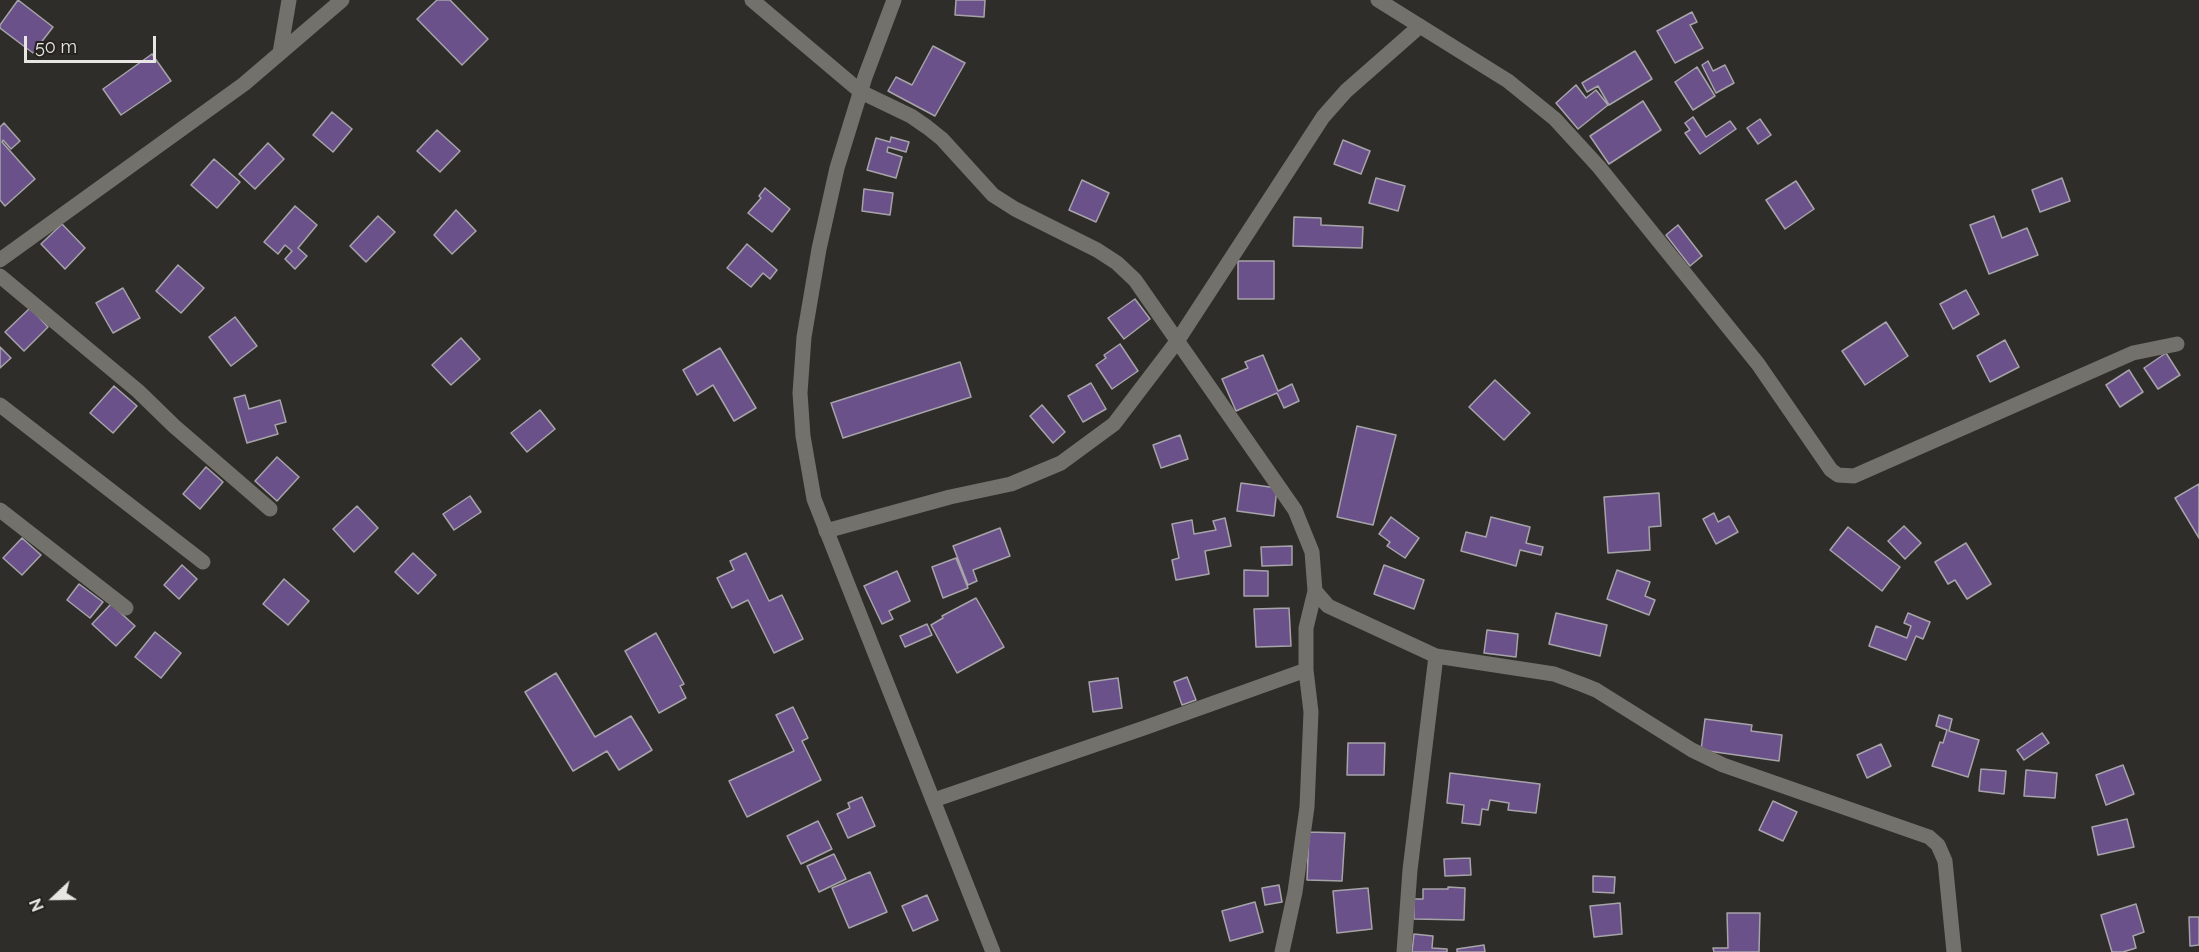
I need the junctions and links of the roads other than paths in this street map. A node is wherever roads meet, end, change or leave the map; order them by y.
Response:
1 (289, 0) edge
2 (342, 0) edge
3 (752, 0) edge
4 (894, 0) edge
5 (1378, 0) edge
6 (1420, 26) junction
7 (280, 53) junction
8 (861, 92) junction
9 (0, 260) edge
10 (0, 276) edge
11 (1178, 340) junction
12 (2177, 344) dead end
13 (0, 405) edge
14 (270, 509) dead end
15 (0, 510) edge
16 (826, 531) junction
17 (203, 562) dead end
18 (1315, 591) junction
19 (126, 608) dead end
20 (1436, 656) junction
21 (1306, 670) junction
22 (934, 800) junction
23 (993, 952) edge
24 (1282, 952) edge
25 (1404, 952) edge
26 (1954, 952) edge

1 - 7 street
2 - 7 street
3 - 8 street
4 - 8 street
5 - 6 street
6 - 11 street
6 - 12 street
7 - 9 street
8 - 11 street
8 - 16 street
10 - 14 street
11 - 16 street
11 - 18 street
13 - 17 street
15 - 19 street
16 - 22 street
18 - 20 street
18 - 21 street
20 - 25 street
20 - 26 street
21 - 22 street
21 - 24 street
22 - 23 street

